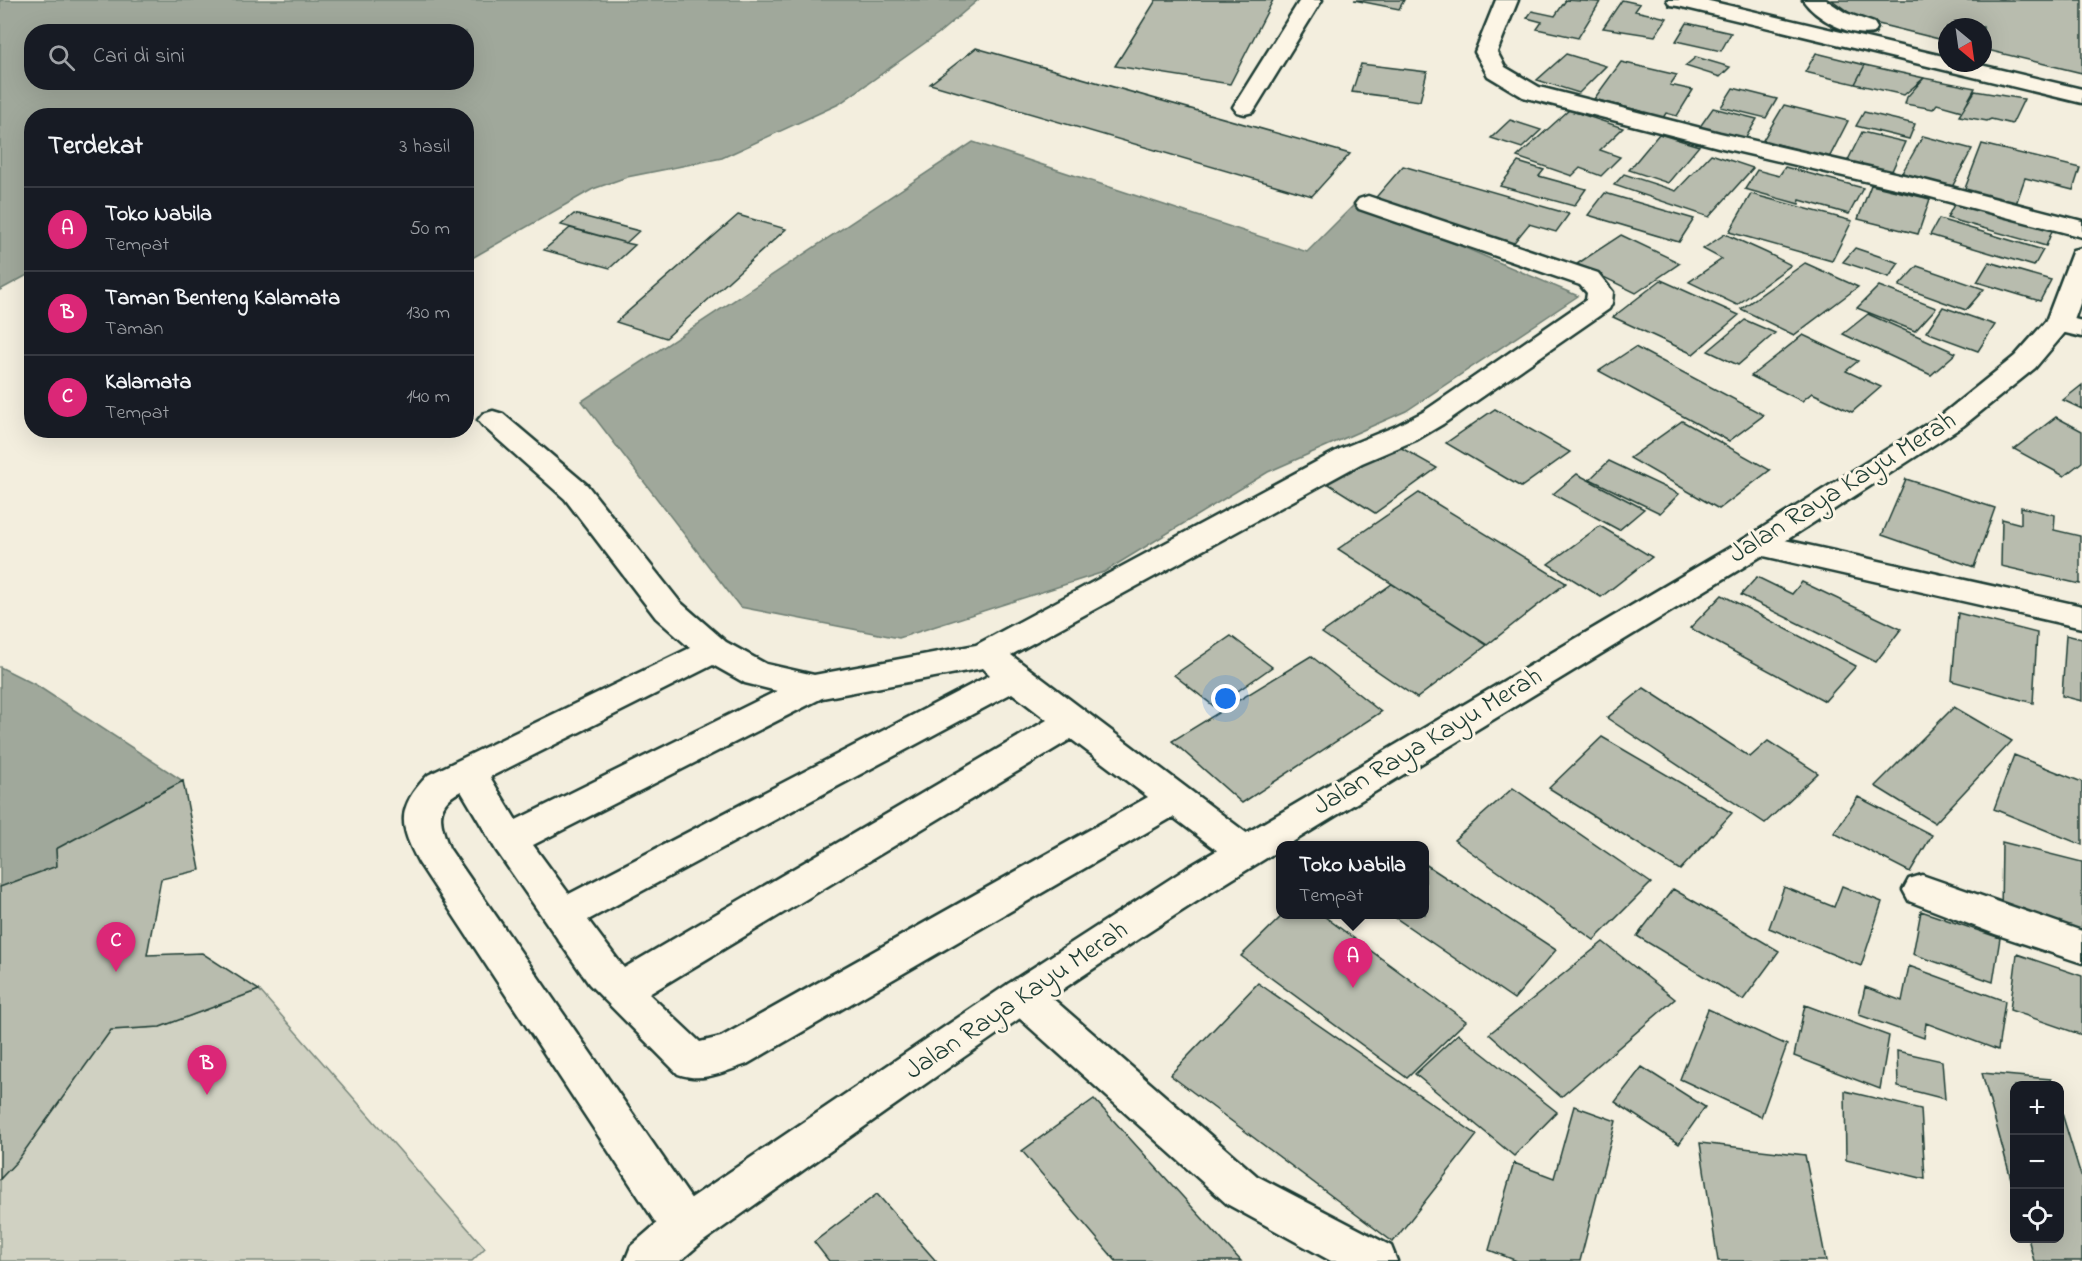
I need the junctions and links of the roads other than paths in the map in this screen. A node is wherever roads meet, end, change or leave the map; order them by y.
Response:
1 (1311, 0) edge
2 (1507, 0) edge
3 (1678, 0) edge
4 (1814, 0) edge
5 (1938, 45) edge
6 (1992, 58) edge
7 (2082, 80) edge
8 (2082, 96) edge
9 (1245, 107) dead end
10 (1368, 204) dead end
11 (2082, 229) edge
12 (2082, 256) edge
13 (2070, 326) edge
14 (493, 420) dead end
15 (1756, 544) junction
16 (2082, 617) edge
17 (714, 650) junction
18 (988, 654) junction
19 (1014, 677) junction
20 (814, 687) junction
21 (1074, 721) junction
22 (468, 771) junction
23 (1175, 799) junction
24 (509, 840) junction
25 (1244, 851) junction
26 (1922, 890) dead end
27 (561, 916) junction
28 (2082, 947) edge
29 (620, 991) junction
30 (1022, 996) junction
31 (685, 1228) junction
32 (647, 1261) edge
33 (1375, 1261) edge

1 - 9 main road
2 - 11 main road
3 - 8 main road
4 - 5 main road
6 - 7 main road
10 - 18 main road
12 - 13 main road, Jalan Raya Kayu Merah
13 - 15 main road, Jalan Raya Kayu Merah
14 - 17 main road
15 - 16 main road
15 - 25 main road, Jalan Raya Kayu Merah
17 - 20 main road
17 - 22 main road
18 - 19 main road
18 - 20 main road
19 - 21 main road
19 - 27 main road
20 - 24 main road
21 - 23 main road
21 - 29 main road
22 - 24 main road
22 - 31 main road
23 - 25 main road
23 - 29 main road
24 - 27 main road
25 - 30 main road, Jalan Raya Kayu Merah
26 - 28 main road
27 - 29 main road
30 - 31 main road, Jalan Raya Kayu Merah
30 - 33 main road
31 - 32 main road, Jalan Raya Kayu Merah

